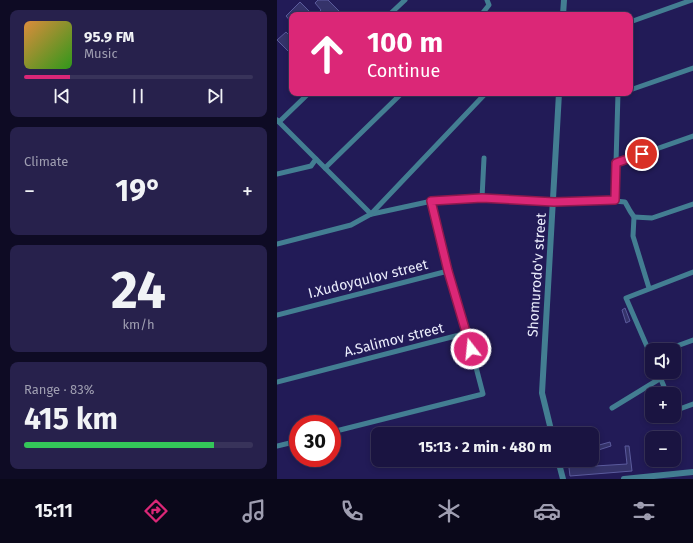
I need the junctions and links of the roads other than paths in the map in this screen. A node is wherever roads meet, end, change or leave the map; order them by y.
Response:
1 (405, 0) edge
2 (487, 0) edge
3 (564, 0) edge
4 (691, 0) edge
5 (392, 12) edge
6 (483, 12) edge
7 (563, 12) edge
8 (633, 21) edge
9 (693, 68) edge
10 (633, 89) edge
11 (306, 96) edge
12 (398, 96) edge
13 (483, 96) edge
14 (559, 96) edge
15 (620, 96) edge
16 (278, 121) edge
17 (693, 136) edge
18 (484, 158) dead end
19 (316, 160) junction
20 (616, 163) junction
21 (325, 168) junction
22 (277, 174) edge
23 (482, 198) junction
24 (615, 200) junction
25 (431, 201) junction
26 (554, 202) junction
27 (693, 204) edge
28 (371, 214) junction
29 (635, 217) junction
30 (277, 244) edge
31 (448, 271) junction
32 (693, 272) edge
33 (649, 288) junction
34 (277, 315) edge
35 (467, 334) junction
36 (693, 340) edge
37 (646, 343) edge
38 (681, 344) edge
39 (659, 379) edge
40 (277, 382) edge
41 (693, 404) edge
42 (612, 408) dead end
43 (681, 408) edge
44 (550, 427) edge
45 (341, 430) edge
46 (289, 443) edge
47 (277, 446) edge
48 (560, 467) edge
49 (693, 472) edge
50 (563, 479) edge
51 (624, 479) edge

1 - 5 street
2 - 6 street
3 - 7 street
4 - 8 street
9 - 10 street
11 - 16 street
12 - 21 street
13 - 28 street
14 - 26 street, Shomurodo'v street
15 - 20 street
16 - 19 street
17 - 20 street
18 - 23 street
19 - 21 street
19 - 22 street
20 - 24 street
21 - 28 street
23 - 25 street
23 - 26 street
24 - 26 street
24 - 29 street
25 - 28 street
25 - 31 street
26 - 44 street, Shomurodo'v street
27 - 29 street
28 - 30 street
29 - 33 street
31 - 34 street, I.Хudoyqulov street
31 - 35 street, I.Хudoyqulov street
32 - 33 street
33 - 37 street
35 - 40 street, A.Salimov street
35 - 45 street
36 - 38 street
39 - 42 street
41 - 43 street
46 - 47 street
48 - 50 street
49 - 51 street

